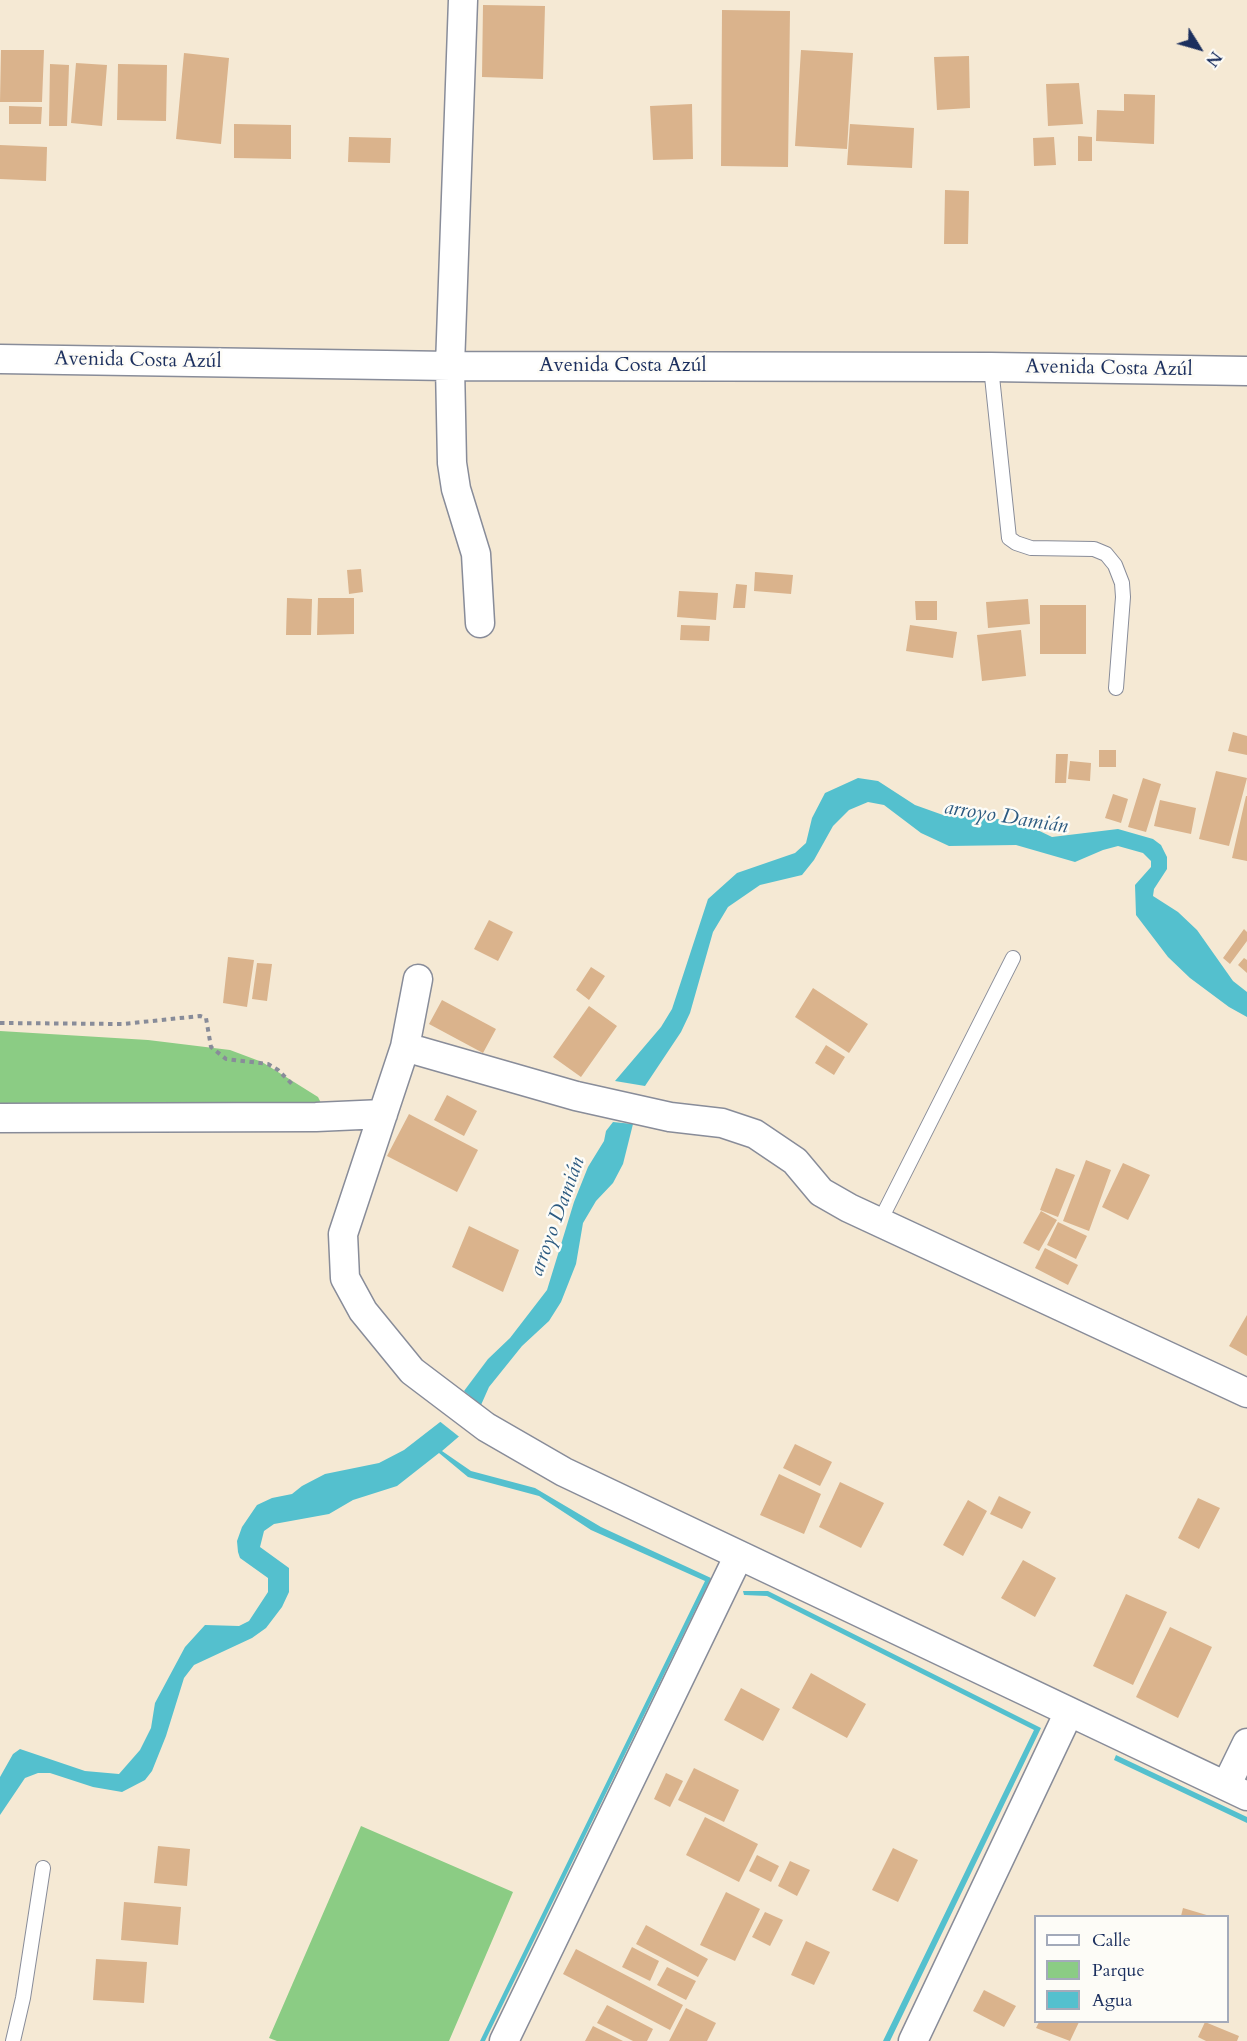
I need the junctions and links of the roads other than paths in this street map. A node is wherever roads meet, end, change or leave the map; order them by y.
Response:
1 (463, 0) edge
2 (0, 359) edge
3 (450, 366) junction
4 (991, 367) junction
5 (1247, 371) edge
6 (480, 623) dead end
7 (1116, 688) dead end
8 (1013, 958) dead end
9 (418, 979) dead end
10 (405, 1047) junction
11 (383, 1114) junction
12 (0, 1118) edge
13 (879, 1223) junction
14 (1247, 1393) edge
15 (739, 1555) junction
16 (1069, 1712) junction
17 (1247, 1743) edge
18 (1236, 1791) edge
19 (43, 1868) dead end
20 (13, 2041) edge
21 (504, 2041) edge
22 (913, 2041) edge

1 - 3 street
2 - 3 street, Avenida Costa Azúl
3 - 4 street, Avenida Costa Azúl
3 - 6 street
4 - 5 street, Avenida Costa Azúl
4 - 7 lane
8 - 13 lane
9 - 10 street
10 - 11 street
10 - 13 street
11 - 12 street
11 - 15 street
13 - 14 street
15 - 16 street
15 - 21 street
16 - 18 street
16 - 22 street
17 - 18 street
19 - 20 lane

